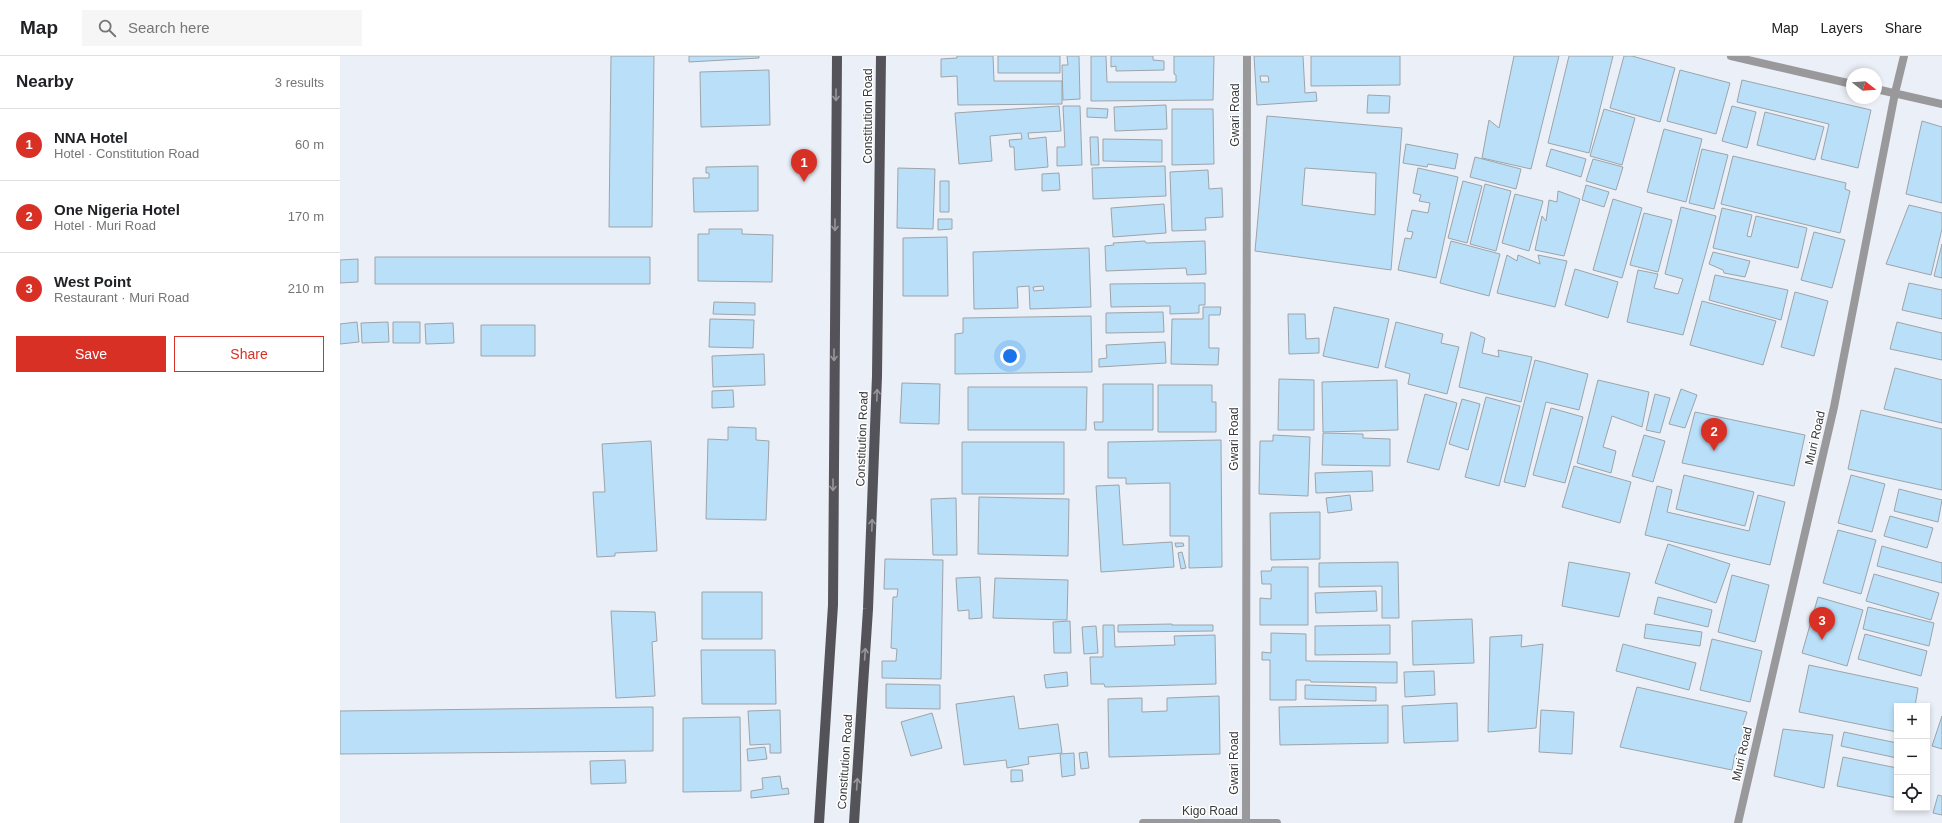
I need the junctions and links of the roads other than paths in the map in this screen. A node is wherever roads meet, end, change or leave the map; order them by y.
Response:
1 (837, 56) edge
2 (881, 56) edge
3 (1247, 56) edge
4 (1731, 56) edge
5 (1904, 56) edge
6 (1846, 83) edge
7 (1882, 91) edge
8 (1895, 94) junction
9 (1942, 104) edge
10 (819, 823) edge
11 (854, 823) edge
12 (1143, 823) edge
13 (1246, 823) edge
14 (1277, 823) edge
15 (1738, 823) edge

1 -> 10 main road, Constitution Road
11 -> 2 main road, Constitution Road
3 - 13 street, Gwari Road
4 - 6 street
5 - 8 street, Muri Road
7 - 8 street
8 - 9 street
8 - 15 street, Muri Road
12 - 13 street, Kigo Road
13 - 14 street, Kigo Road

